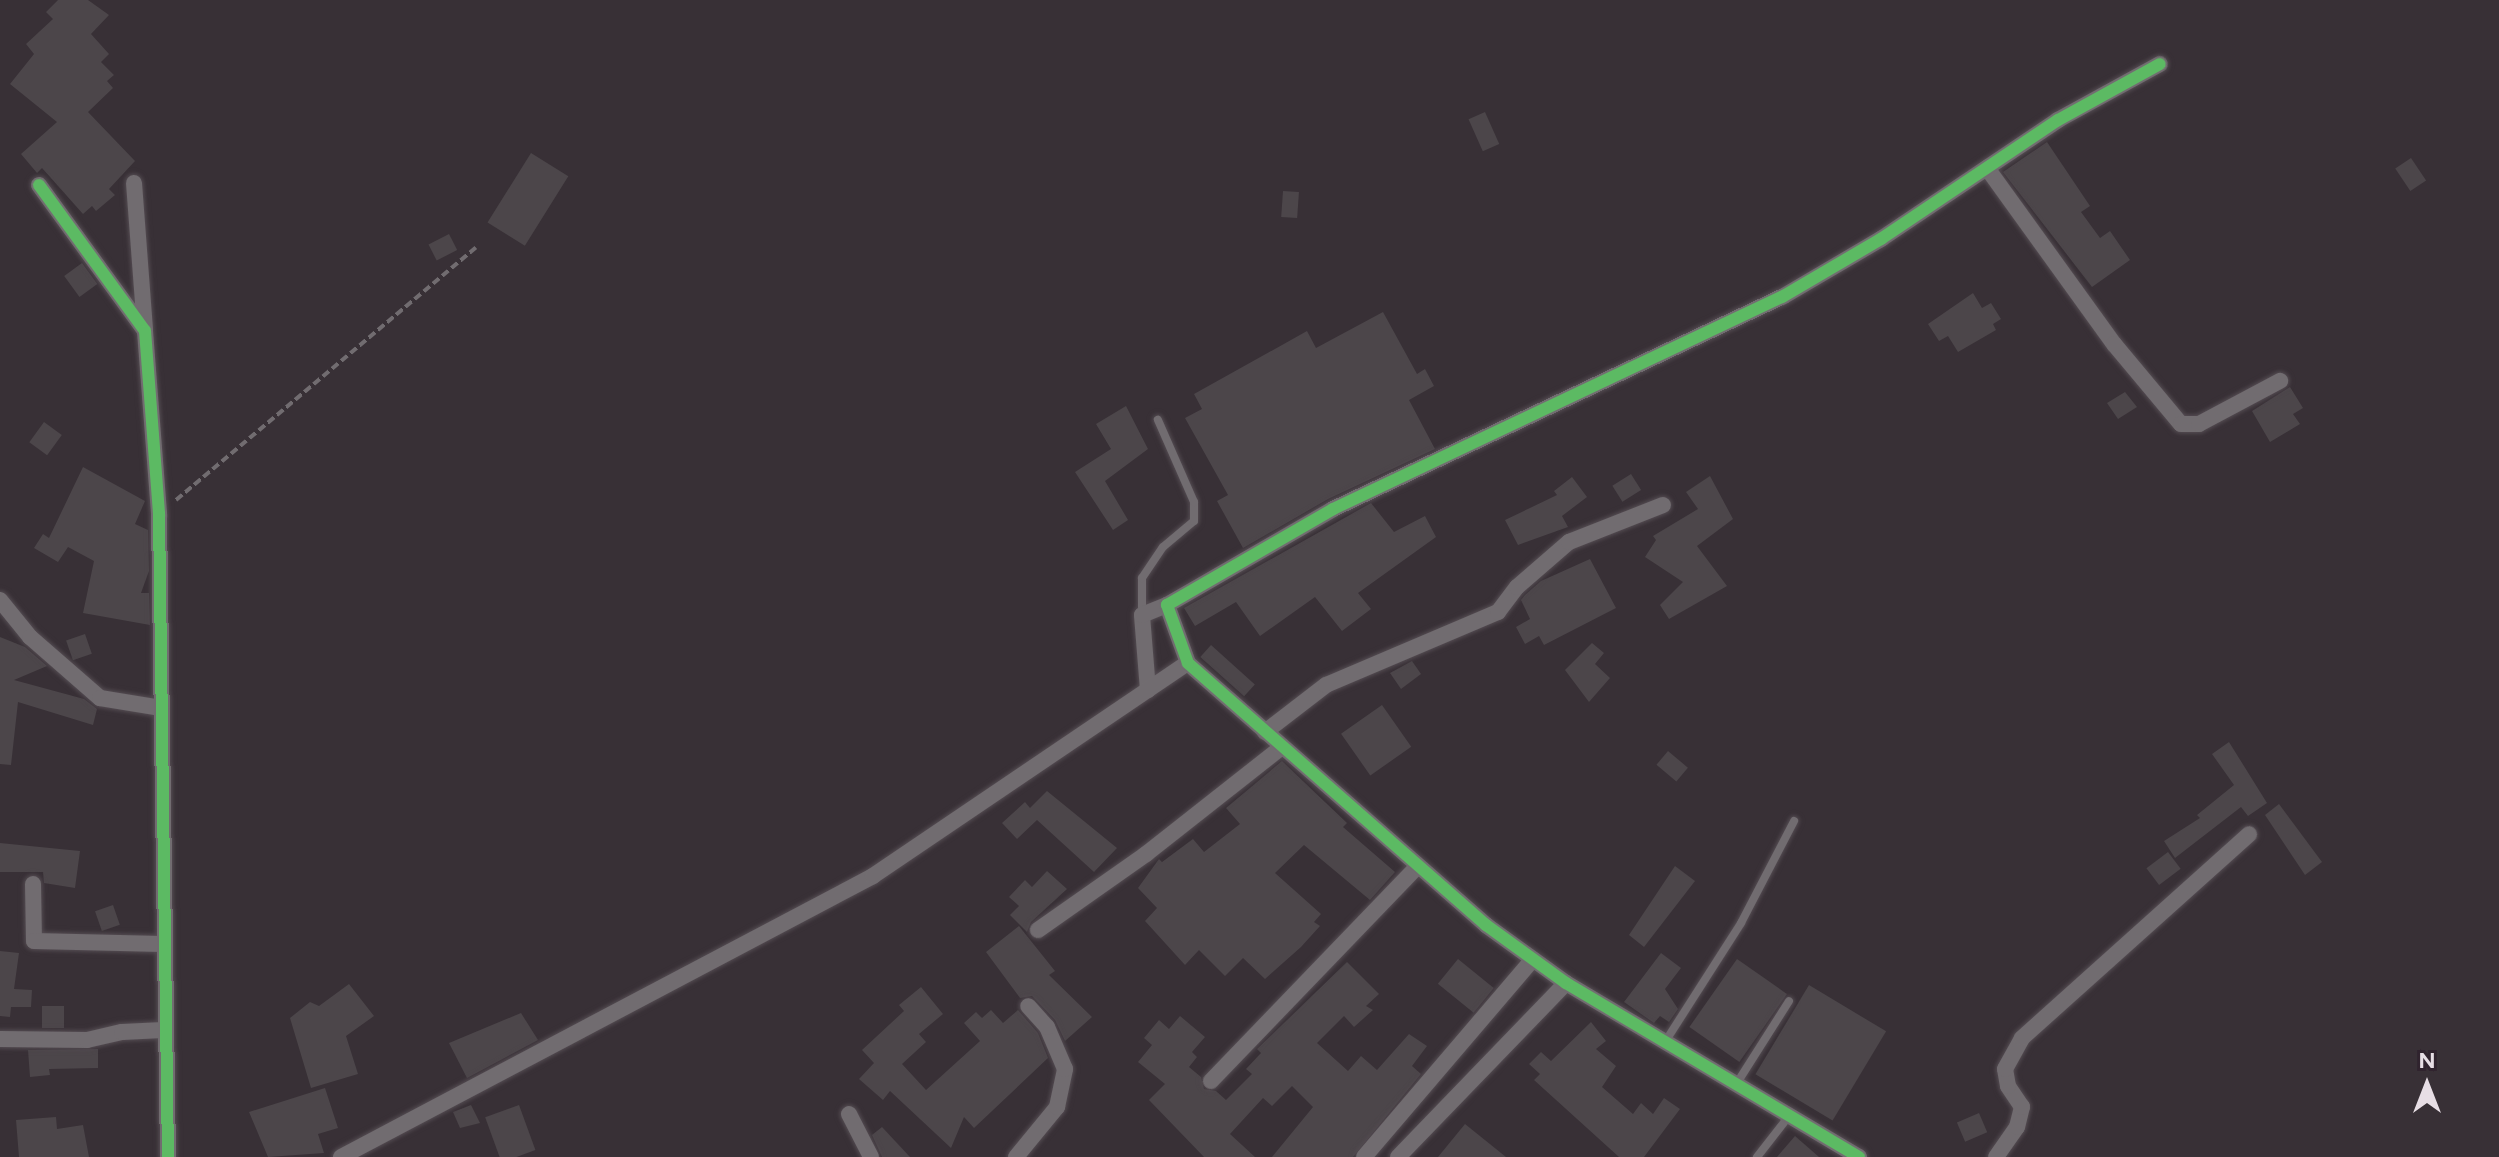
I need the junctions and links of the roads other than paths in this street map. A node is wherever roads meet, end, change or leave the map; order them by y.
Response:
1 (2160, 64) dead end
2 (1987, 168) junction
3 (134, 183) dead end
4 (39, 185) dead end
5 (145, 331) junction
6 (2280, 381) dead end
7 (1158, 420) dead end
8 (1663, 505) dead end
9 (0, 600) edge
10 (1167, 605) junction
11 (1142, 615) junction
12 (1188, 663) junction
13 (1148, 690) junction
14 (161, 708) junction
15 (1265, 732) junction
16 (1282, 747) junction
17 (1794, 821) dead end
18 (2249, 834) dead end
19 (1418, 866) junction
20 (33, 884) dead end
21 (1038, 930) dead end
22 (162, 944) junction
23 (1533, 959) junction
24 (1566, 983) junction
25 (1789, 1001) dead end
26 (1028, 1006) dead end
27 (163, 1030) junction
28 (0, 1039) edge
29 (1665, 1042) junction
30 (1211, 1081) dead end
31 (1737, 1083) junction
32 (849, 1114) dead end
33 (1790, 1116) junction
34 (168, 1157) edge
35 (341, 1157) edge
36 (871, 1157) edge
37 (1016, 1157) edge
38 (1364, 1157) edge
39 (1398, 1157) edge
40 (1757, 1157) edge
41 (1859, 1157) edge
42 (1996, 1157) edge

1 - 2 street
2 - 6 street
2 - 10 street
3 - 5 street
4 - 5 street
5 - 14 street
7 - 11 lane
8 - 15 street
9 - 14 street
10 - 11 street
10 - 12 street
11 - 13 street
12 - 13 street
12 - 15 street
13 - 35 street
14 - 22 street
15 - 16 street
16 - 19 street
16 - 21 street
17 - 29 lane
18 - 42 street
19 - 23 street
19 - 30 street
20 - 22 street
22 - 27 street
23 - 24 street
23 - 38 street
24 - 29 street
24 - 39 street
25 - 31 lane
26 - 37 street
27 - 28 street
27 - 34 street
29 - 31 street
31 - 33 street
32 - 36 street
33 - 40 lane
33 - 41 street

